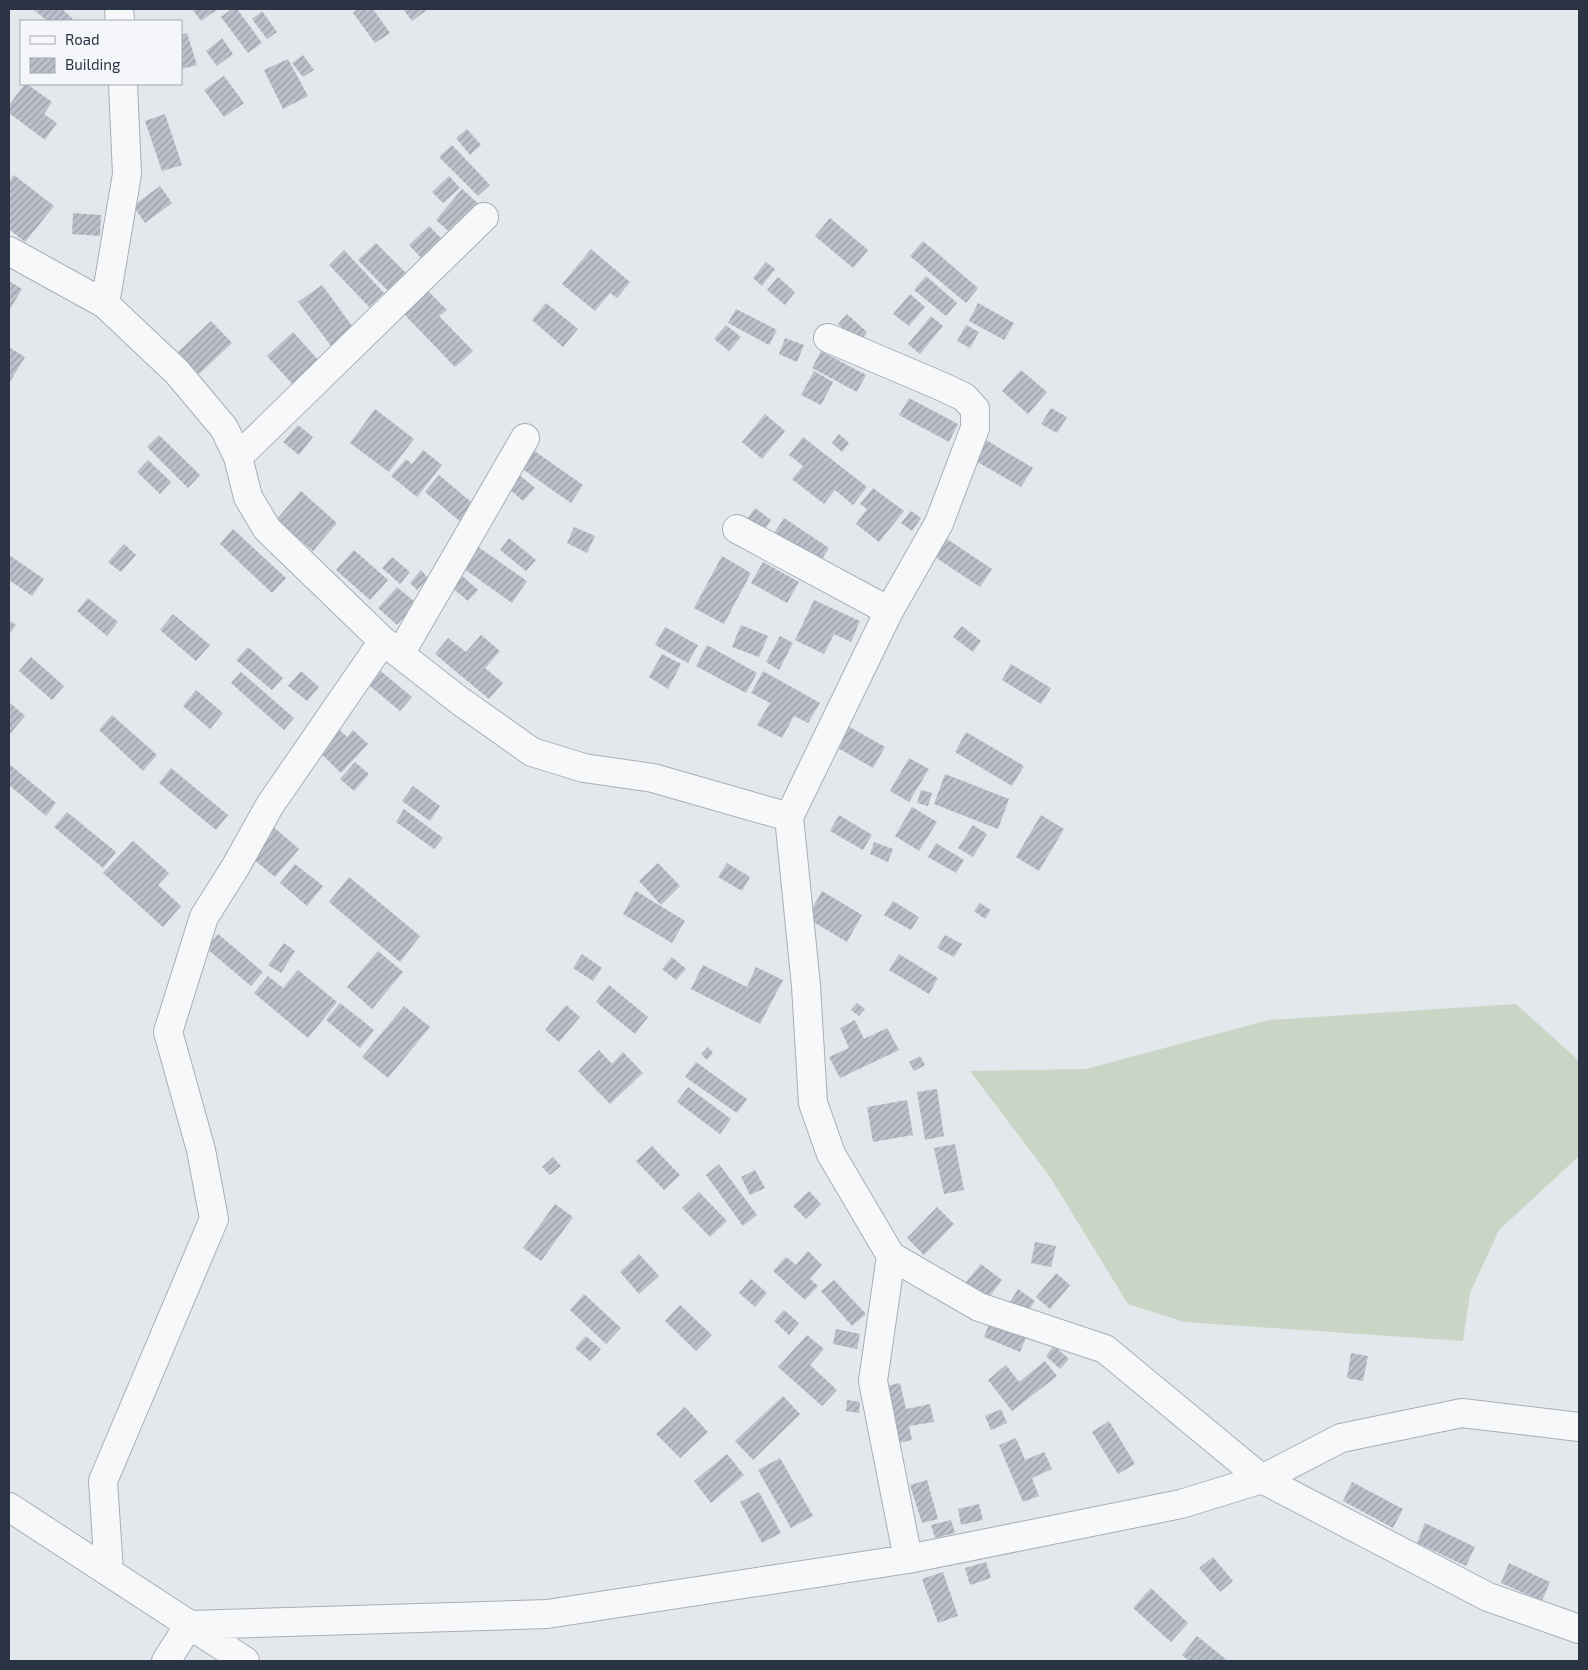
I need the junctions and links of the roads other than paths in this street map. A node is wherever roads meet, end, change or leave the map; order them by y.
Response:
1 (123, 85) edge
2 (484, 217) dead end
3 (9, 251) edge
4 (105, 304) junction
5 (828, 338) dead end
6 (525, 438) dead end
7 (238, 457) junction
8 (737, 529) dead end
9 (889, 611) junction
10 (391, 647) junction
11 (789, 817) junction
12 (892, 1256) junction
13 (1579, 1427) edge
14 (1262, 1479) junction
15 (9, 1507) edge
16 (908, 1559) junction
17 (109, 1572) junction
18 (189, 1625) junction
19 (1579, 1629) edge
20 (166, 1661) edge
21 (245, 1661) edge

1 - 4 street
2 - 7 street
3 - 4 street
4 - 7 street
5 - 9 street
6 - 10 street
7 - 10 street
8 - 9 street
9 - 11 street
10 - 11 street
10 - 17 street
11 - 12 street
12 - 14 street
12 - 16 street
13 - 14 street
14 - 16 street
14 - 19 street
15 - 17 street
16 - 18 street
17 - 18 street
18 - 20 street
18 - 21 street

